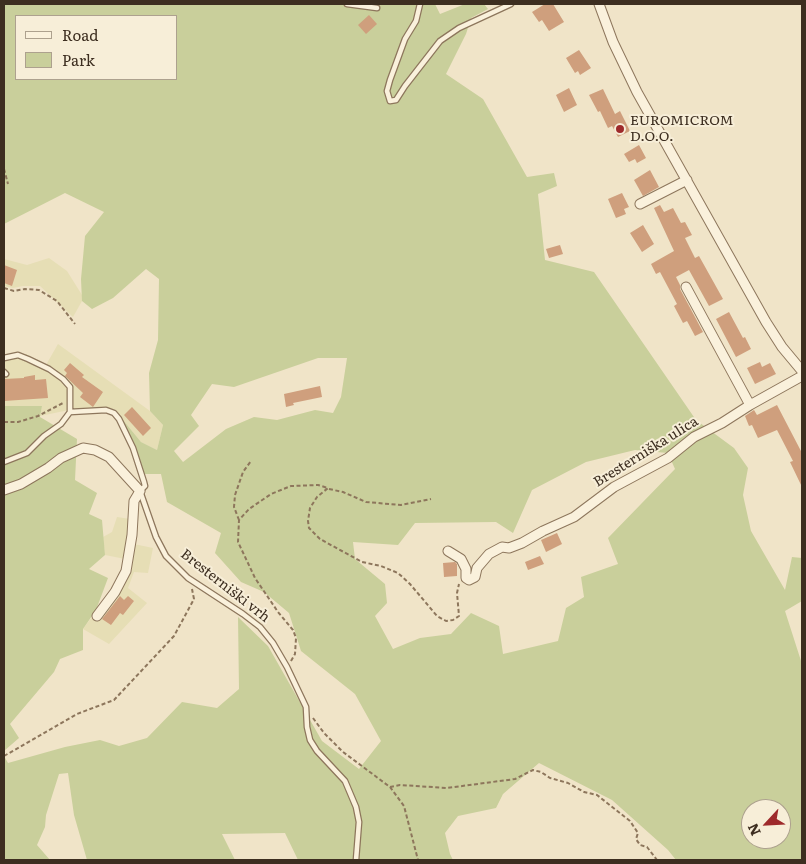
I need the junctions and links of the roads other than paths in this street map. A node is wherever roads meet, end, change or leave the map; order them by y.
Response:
1 (347, 4) edge
2 (420, 4) edge
3 (511, 4) edge
4 (599, 4) edge
5 (377, 8) dead end
6 (687, 180) junction
7 (640, 204) dead end
8 (686, 287) dead end
9 (4, 358) edge
10 (802, 371) edge
11 (802, 376) edge
12 (750, 405) junction
13 (70, 412) junction
14 (4, 462) edge
15 (4, 490) edge
16 (140, 492) junction
17 (448, 551) dead end
18 (97, 616) dead end
19 (356, 860) edge

1 - 5 lane
2 - 3 lane
4 - 6 street
6 - 7 street
6 - 10 street
8 - 12 street
9 - 13 lane
11 - 12 street, Bresterniška ulica
12 - 17 street, Bresterniška ulica
13 - 14 lane
13 - 16 lane, Bresterniški vrh
15 - 16 street, Bresterniški vrh
16 - 18 street, Bresterniški vrh
16 - 19 lane, Bresterniški vrh

